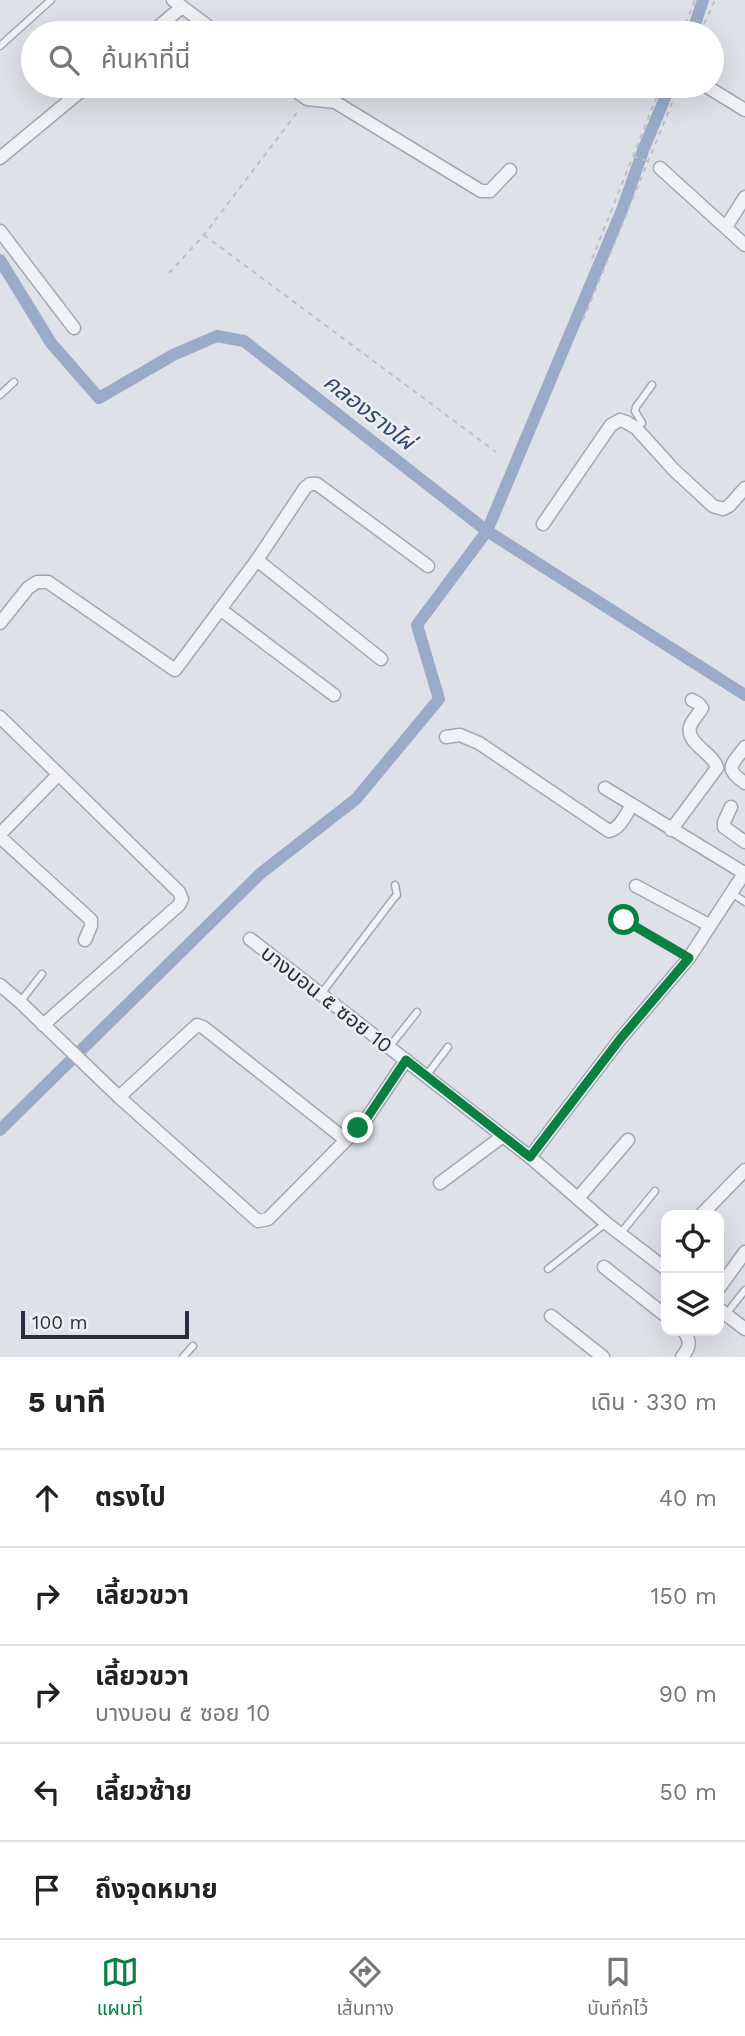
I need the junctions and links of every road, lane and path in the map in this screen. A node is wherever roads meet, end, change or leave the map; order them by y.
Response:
1 (51, 0) edge
2 (695, 0) edge
3 (715, 0) edge
4 (177, 4) edge
5 (28, 21) edge
6 (161, 21) edge
7 (200, 21) edge
8 (687, 21) edge
9 (705, 21) edge
10 (21, 27) edge
11 (0, 46) edge
12 (724, 97) edge
13 (72, 98) edge
14 (656, 98) edge
15 (675, 98) edge
16 (307, 99) joint
17 (745, 110) edge
18 (633, 156) junction
19 (0, 158) edge
20 (654, 165) junction
21 (510, 170) dead end
22 (745, 197) edge
23 (726, 227) junction
24 (0, 231) edge
25 (204, 235) junction
26 (745, 245) edge
27 (592, 259) dead end
28 (169, 273) dead end
29 (583, 320) dead end
30 (74, 328) dead end
31 (14, 382) dead end
32 (652, 385) dead end
33 (0, 394) edge
34 (636, 428) junction
35 (496, 452) dead end
36 (745, 488) edge
37 (543, 524) dead end
38 (257, 560) junction
39 (428, 566) dead end
40 (220, 609) junction
41 (0, 623) edge
42 (381, 659) dead end
43 (334, 695) dead end
44 (692, 700) dead end
45 (0, 717) edge
46 (446, 737) dead end
47 (745, 747) edge
48 (58, 775) junction
49 (745, 783) edge
50 (605, 788) dead end
51 (632, 805) junction
52 (731, 807) dead end
53 (671, 830) junction
54 (0, 835) edge
55 (745, 842) edge
56 (745, 873) edge
57 (395, 885) dead end
58 (636, 886) dead end
59 (731, 892) junction
60 (745, 902) edge
61 (624, 920) dead end
62 (709, 925) junction
63 (250, 939) dead end
64 (85, 940) dead end
65 (689, 958) junction
66 (42, 974) dead end
67 (0, 985) edge
68 (321, 994) junction
69 (20, 1002) junction
70 (417, 1012) dead end
71 (43, 1025) junction
72 (389, 1047) junction
73 (448, 1047) dead end
74 (406, 1060) junction
75 (426, 1076) junction
76 (119, 1097) junction
77 (503, 1136) junction
78 (346, 1140) junction
79 (628, 1140) dead end
80 (530, 1157) junction
81 (745, 1170) edge
82 (440, 1183) dead end
83 (655, 1191) dead end
84 (578, 1198) junction
85 (706, 1210) edge
86 (606, 1223) junction
87 (620, 1234) junction
88 (745, 1252) edge
89 (661, 1260) edge
90 (604, 1267) dead end
91 (548, 1269) dead end
92 (724, 1281) edge
93 (745, 1290) edge
94 (724, 1309) edge
95 (661, 1312) edge
96 (724, 1312) edge
97 (551, 1316) dead end
98 (743, 1324) edge
99 (687, 1336) edge
100 (193, 1346) dead end
101 (183, 1357) edge
102 (603, 1357) edge
103 (682, 1357) edge

1 - 5 lane
2 - 8 path
3 - 9 path
4 - 6 street
4 - 7 street
10 - 11 lane
12 - 17 street
13 - 19 street
14 - 18 path
15 - 20 path
16 - 21 street
16 - 25 path
18 - 20 path
18 - 27 path
20 - 23 street
20 - 29 path
22 - 23 street
23 - 26 street
24 - 30 street
25 - 28 path
25 - 35 path
31 - 33 lane
32 - 34 lane
34 - 36 street
34 - 37 street
38 - 39 street
38 - 40 street
38 - 42 street
40 - 41 street
40 - 43 street
44 - 53 street
45 - 48 street
46 - 51 street
47 - 49 street
48 - 54 street
48 - 71 street
50 - 51 street
51 - 53 street
52 - 55 street
53 - 56 street
54 - 64 street
56 - 59 street
57 - 68 lane
58 - 62 street
59 - 60 lane
59 - 62 street
61 - 65 lane
62 - 65 street
63 - 68 street, บางบอน ๕ ซอย 10
65 - 80 street
66 - 69 lane
67 - 69 street
68 - 72 street, บางบอน ๕ ซอย 10
69 - 71 street
70 - 72 lane
71 - 76 street
72 - 74 street, บางบอน ๕ ซอย 10
73 - 75 lane
74 - 75 street, บางบอน ๕ ซอย 10
74 - 78 street
75 - 77 street, บางบอน ๕ ซอย 10
76 - 78 street
76 - 78 street
77 - 80 street, บางบอน ๕ ซอย 10
77 - 82 street
79 - 84 street
80 - 84 street, บางบอน ๕ ซอย 10
81 - 85 street
83 - 87 lane
84 - 86 street, บางบอน ๕ ซอย 10
86 - 87 street, บางบอน ๕ ซอย 10
86 - 91 lane
87 - 89 street, บางบอน ๕ ซอย 10
88 - 92 street
90 - 95 street
93 - 94 lane
96 - 98 street
97 - 102 street
99 - 103 street
100 - 101 lane

